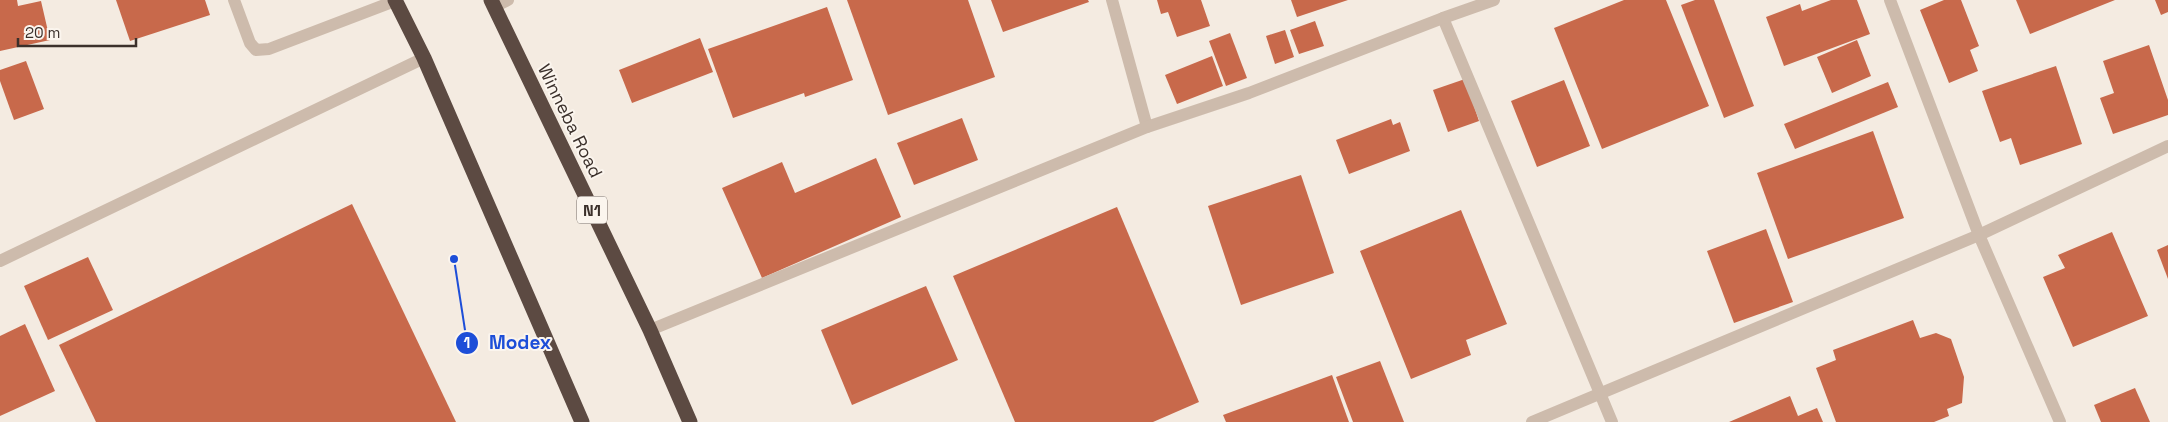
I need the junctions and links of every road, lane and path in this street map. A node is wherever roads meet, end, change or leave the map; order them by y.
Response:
1 (234, 0) edge
2 (395, 0) edge
3 (1112, 0) edge
4 (1494, 0) edge
5 (1890, 0) edge
6 (498, 2) edge
7 (1443, 18) junction
8 (424, 58) junction
9 (1146, 127) junction
10 (2168, 146) edge
11 (1979, 236) junction
12 (0, 261) edge
13 (650, 330) junction
14 (1601, 394) junction
15 (582, 422) edge
16 (690, 422) edge
17 (1532, 422) edge
18 (1612, 422) edge
19 (2060, 422) edge

1 - 2 street
2 - 8 highway
3 - 9 street
4 - 7 street
5 - 11 street
6 - 13 highway, Winneba Road / N1
7 - 9 street
7 - 14 street
8 - 12 street
8 - 15 highway
9 - 13 street
10 - 11 street
11 - 14 street
11 - 19 street
13 - 16 highway, Winneba Road / N1
14 - 17 street
14 - 18 street

